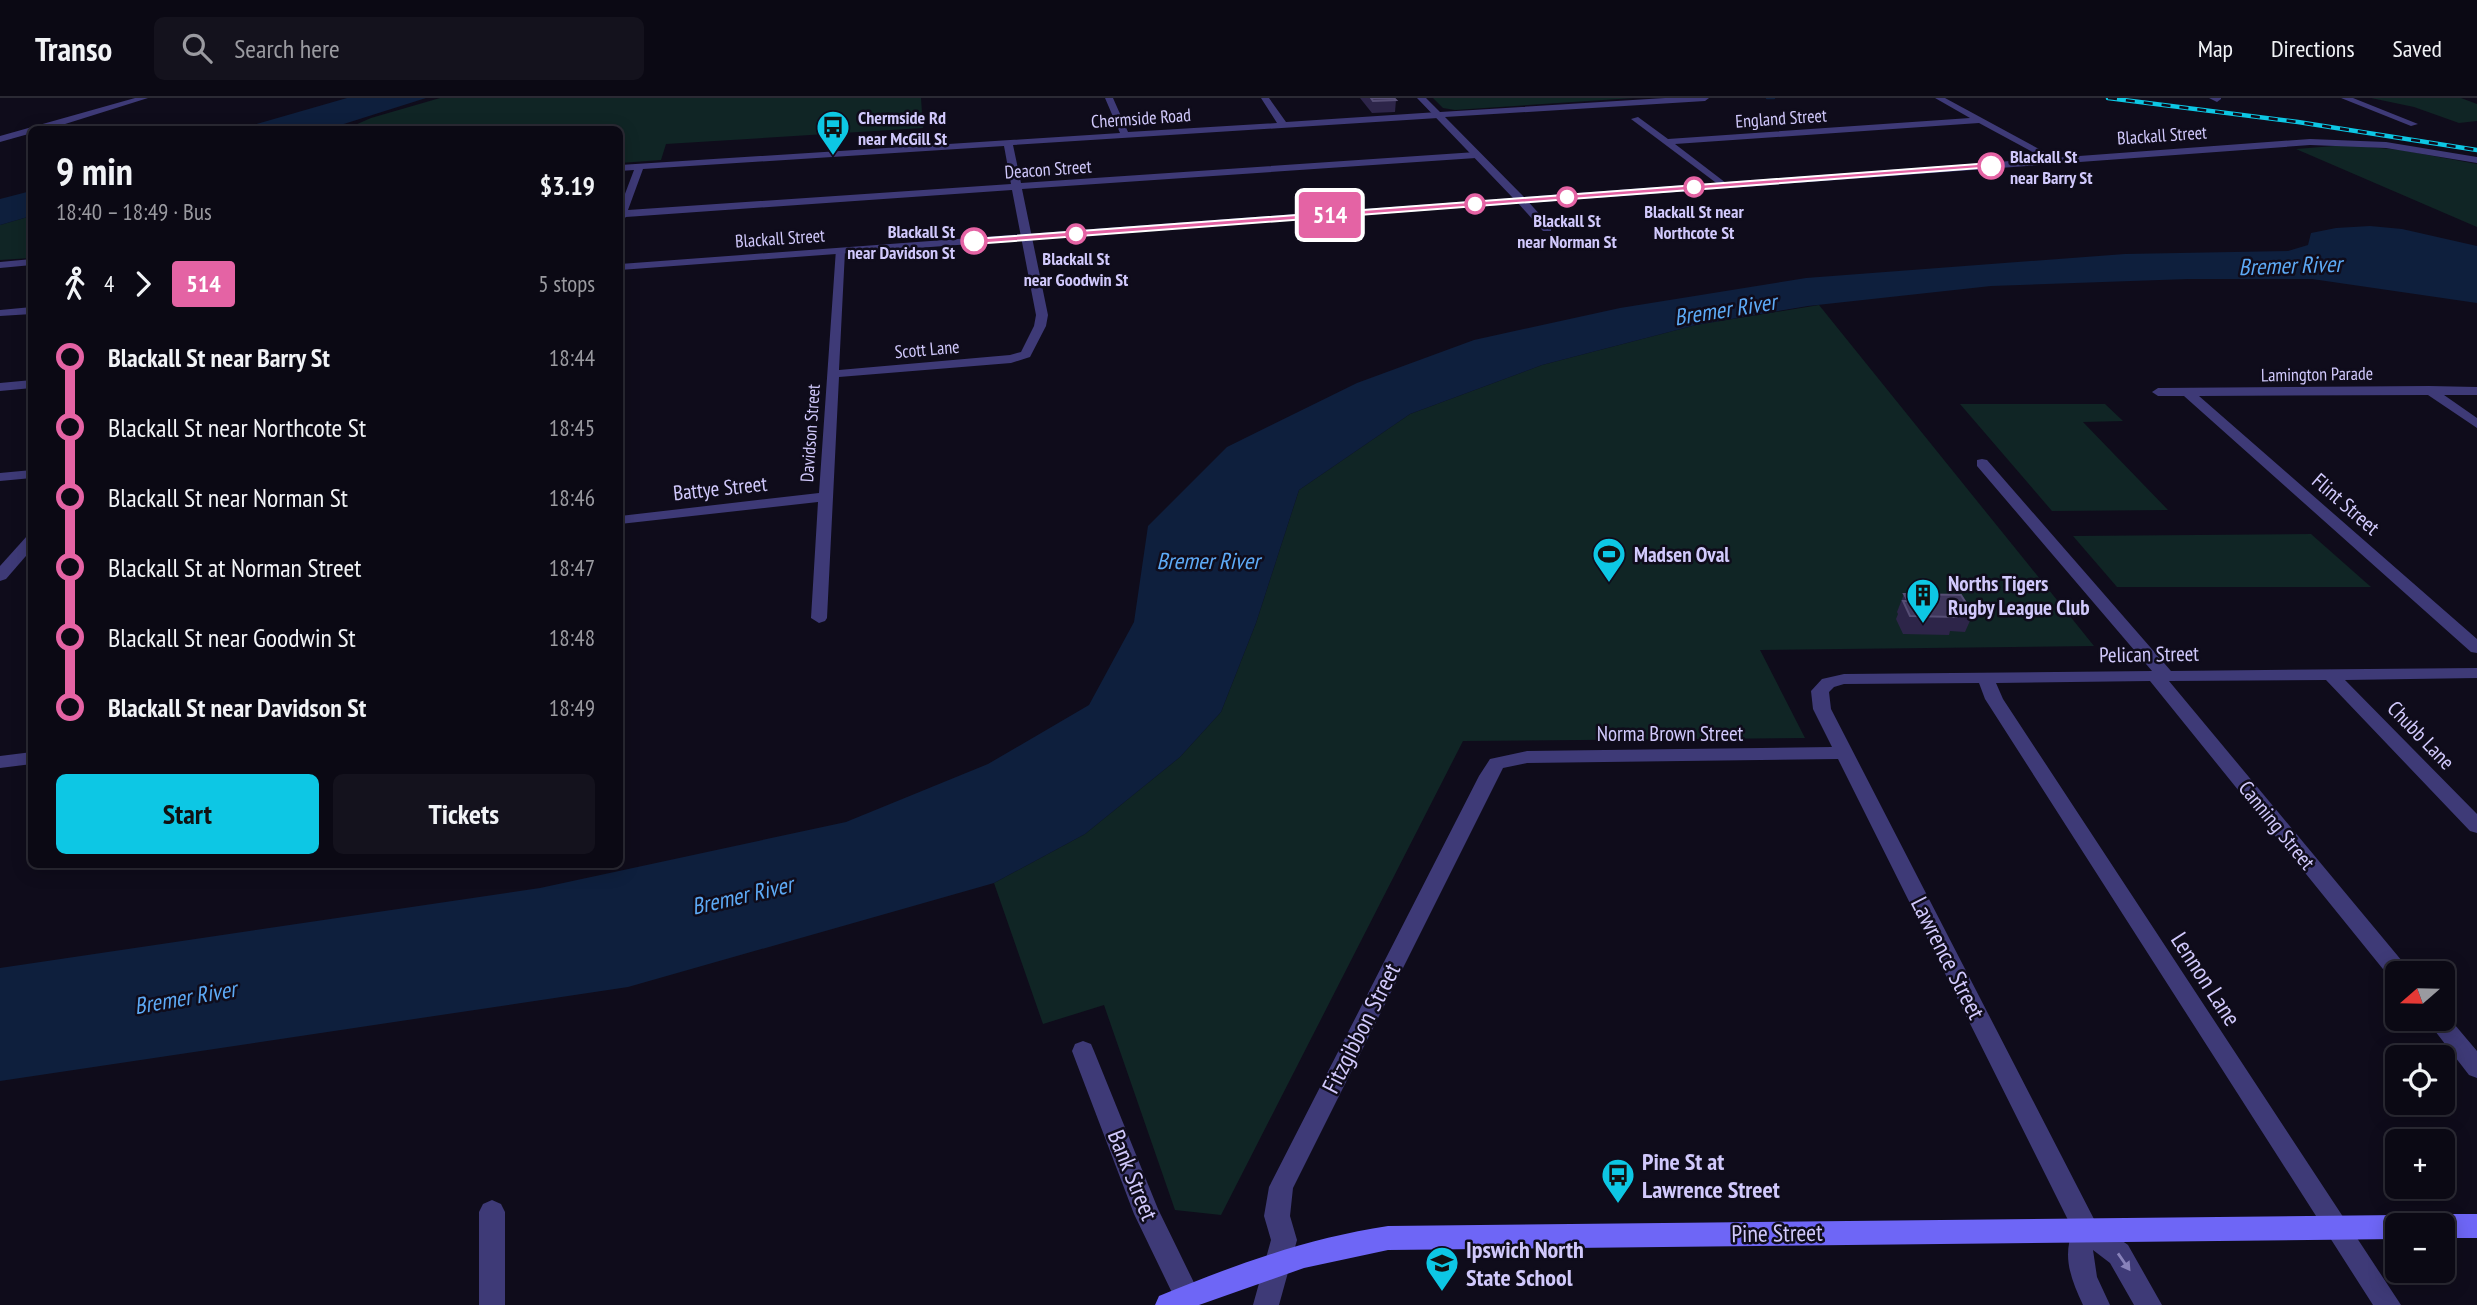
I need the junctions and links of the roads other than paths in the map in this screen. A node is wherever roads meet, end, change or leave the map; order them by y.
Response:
1 (144, 98) edge
2 (1109, 98) edge
3 (1265, 98) edge
4 (1421, 98) edge
5 (1705, 98) edge
6 (1939, 98) edge
7 (2345, 98) edge
8 (1438, 115) junction
9 (1635, 119) dead end
10 (1981, 120) junction
11 (2414, 124) dead end
12 (1283, 125) junction
13 (47, 126) edge
14 (28, 131) edge
15 (1125, 135) junction
16 (0, 139) edge
17 (1668, 142) junction
18 (1008, 143) junction
19 (1476, 155) junction
20 (2477, 160) edge
21 (2056, 161) junction
22 (640, 166) junction
23 (623, 168) edge
24 (1723, 185) junction
25 (1017, 187) junction
26 (1521, 201) junction
27 (623, 208) edge
28 (623, 216) edge
29 (1547, 229) dead end
30 (1027, 237) junction
31 (840, 251) junction
32 (28, 262) edge
33 (0, 265) edge
34 (623, 267) edge
35 (28, 310) edge
36 (0, 313) edge
37 (833, 374) junction
38 (28, 384) edge
39 (0, 387) edge
40 (2429, 390) junction
41 (2477, 391) edge
42 (2158, 392) dead end
43 (2187, 392) junction
44 (2477, 424) edge
45 (1982, 463) dead end
46 (28, 474) edge
47 (0, 477) edge
48 (824, 498) junction
49 (623, 520) edge
50 (28, 544) edge
51 (0, 576) edge
52 (819, 618) dead end
53 (2477, 648) edge
54 (2477, 673) edge
55 (2161, 676) junction
56 (2332, 676) junction
57 (1985, 678) junction
58 (1823, 686) joint
59 (1845, 753) junction
60 (28, 758) edge
61 (0, 762) edge
62 (1497, 762) joint
63 (2477, 826) edge
64 (2389, 961) edge
65 (2447, 1031) edge
66 (1083, 1051) dead end
67 (2477, 1068) edge
68 (492, 1212) dead end
69 (2455, 1226) edge
70 (2477, 1226) edge
71 (2336, 1227) junction
72 (2385, 1227) edge
73 (2086, 1229) junction
74 (1276, 1262) junction
75 (1178, 1301) edge
76 (492, 1305) edge
77 (1266, 1305) edge
78 (2097, 1305) edge
79 (2149, 1305) edge
80 (2389, 1305) edge

1 - 13 street
2 - 15 street
3 - 12 street
4 - 8 street
5 - 8 street, Chermside Road
6 - 10 street
7 - 11 street
8 - 12 street, Chermside Road
8 - 19 street
9 - 17 street
10 - 17 street, England Street
10 - 21 street
12 - 15 street, Chermside Road
14 - 16 street
15 - 18 street, Chermside Road
17 - 24 street
18 - 22 street, Chermside Road
18 - 25 street
19 - 25 street, Deacon Street
19 - 26 street
20 - 21 street, Blackall Street
21 - 24 street, Blackall Street
22 - 23 street, Chermside Road
22 - 27 street
24 - 26 street, Blackall Street
25 - 28 street, Deacon Street
25 - 30 street
26 - 29 street
26 - 30 street, Blackall Street
30 - 31 street, Blackall Street
30 - 37 street, Scott Lane
31 - 34 street, Blackall Street
31 - 37 street, Davidson Street
32 - 33 street
35 - 36 street
37 - 48 street, Davidson Street
38 - 39 street
40 - 41 street, Lamington Parade
40 - 43 street, Lamington Parade
40 - 44 street
42 - 43 street, Lamington Parade
43 - 53 street, Flint Street
45 - 55 street, Canning Street
46 - 47 street
48 - 49 street, Battye Street
48 - 52 street, Davidson Street
50 - 51 street
54 - 56 street, Pelican Street
55 - 56 street, Pelican Street
55 - 57 street, Pelican Street
55 - 64 street, Canning Street
56 - 63 street, Chubb Lane
57 - 58 street, Pelican Street
57 - 71 street, Lennon Lane
58 - 59 street, Lawrence Street
59 - 62 street, Norma Brown Street
59 - 73 street, Lawrence Street
60 - 61 street
62 - 74 street, Fitzgibbon Street
65 - 67 street
66 - 75 street, Bank Street
68 - 76 street
69 - 70 main road
71 - 72 main road, Pine Street
71 - 73 main road, Pine Street
71 - 80 street, Lennon Lane
73 - 74 main road, Pine Street
73 - 78 street
73 -> 79 street, Lawrence Street
74 - 75 main road, Pine Street
74 - 77 street, Fitzgibbon Street

